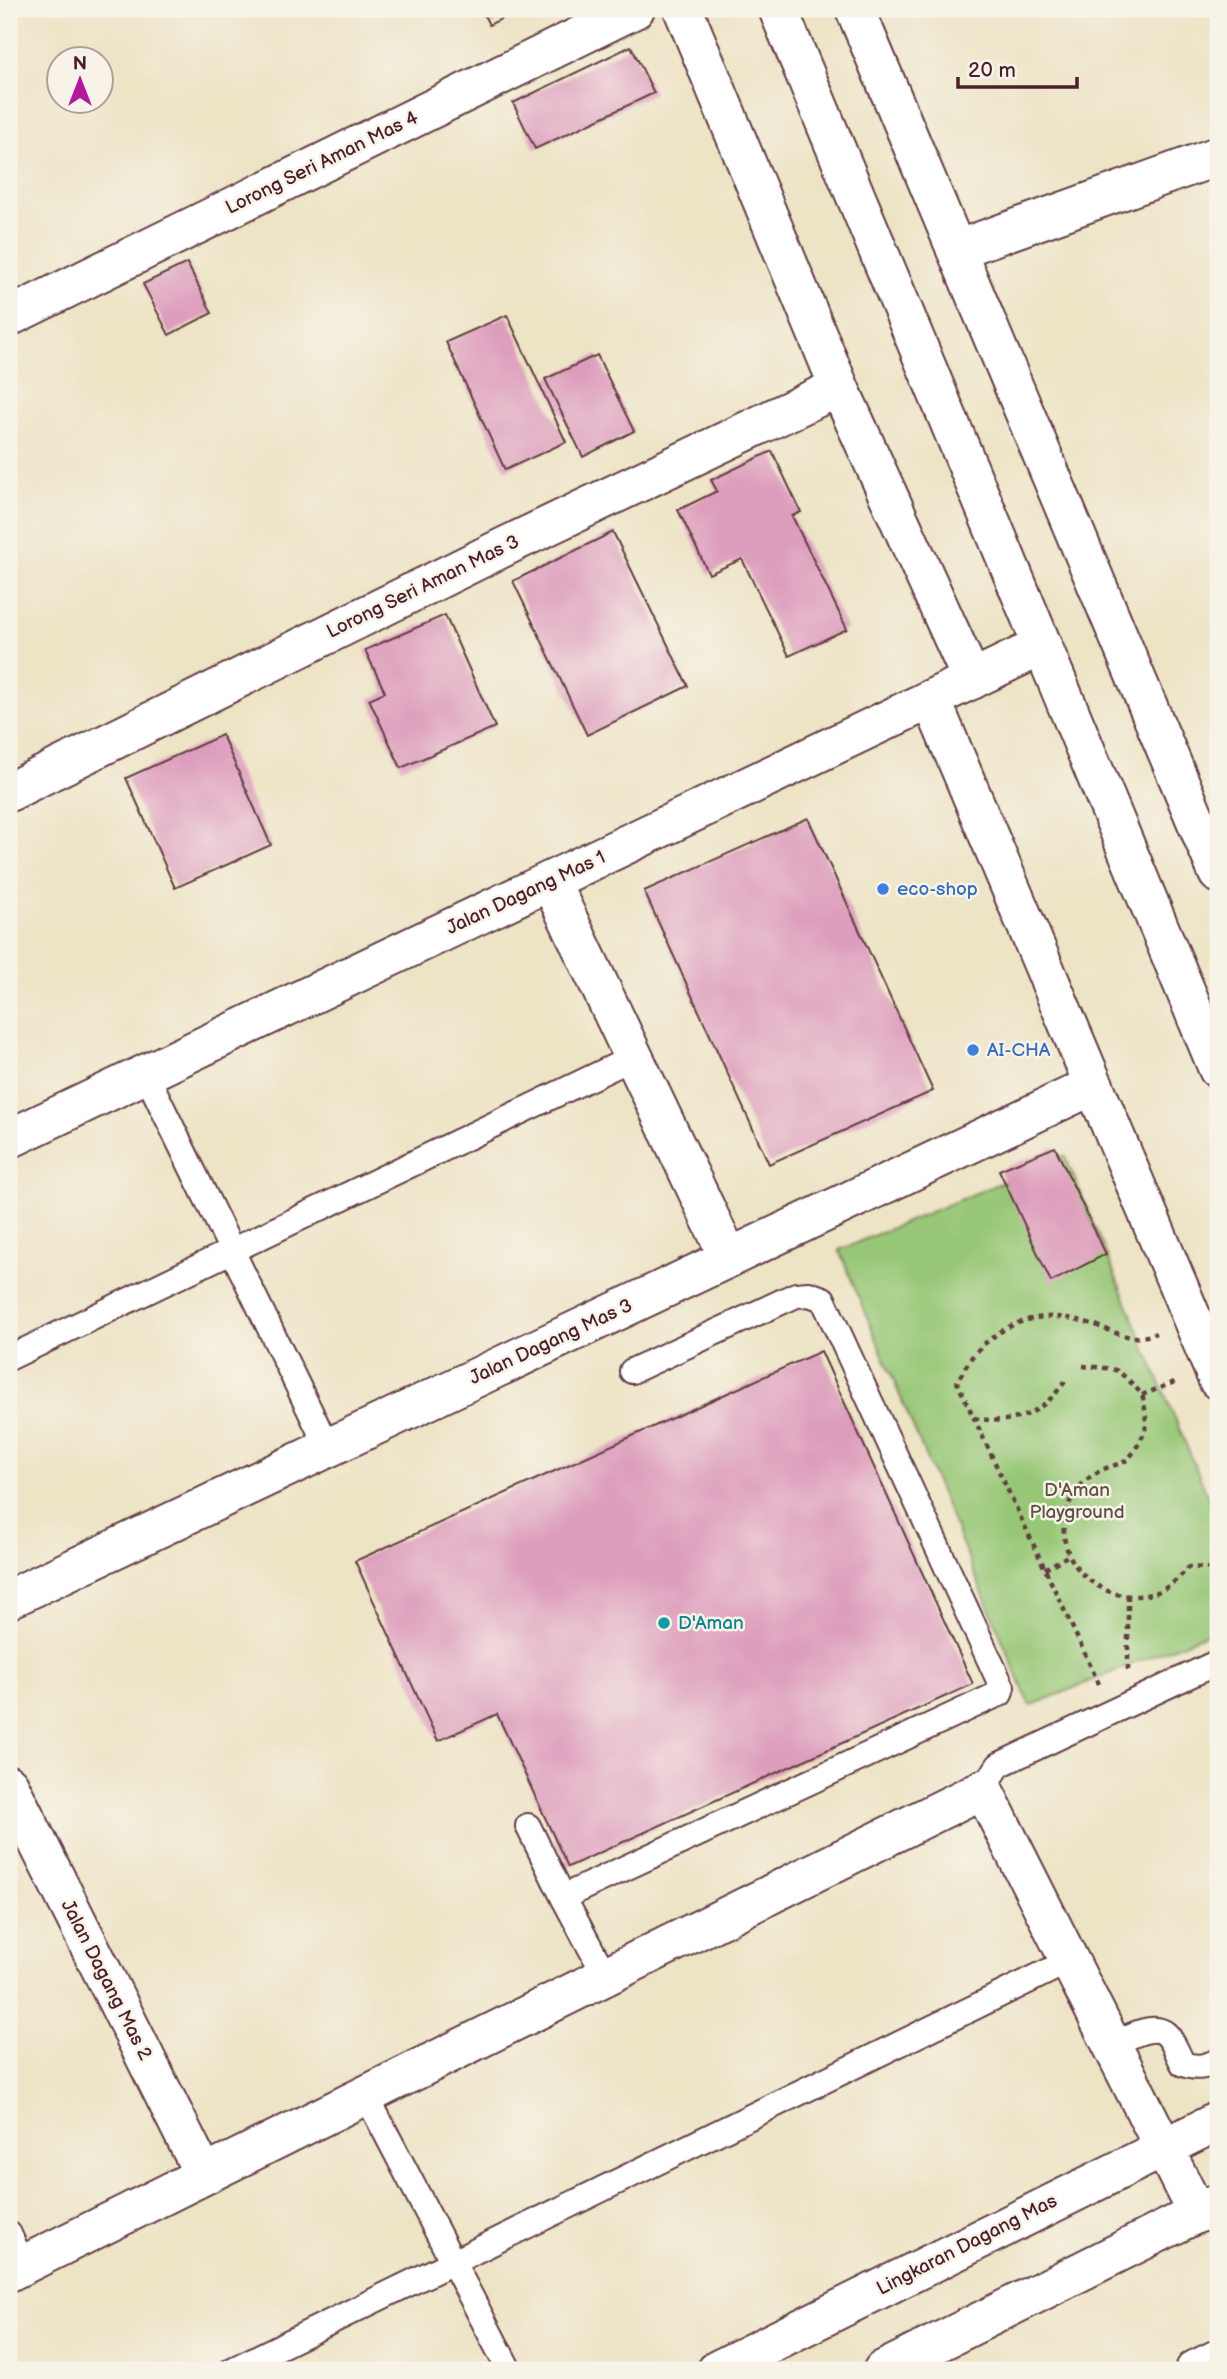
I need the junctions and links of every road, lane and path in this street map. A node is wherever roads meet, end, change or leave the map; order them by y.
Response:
1 (635, 9) edge
2 (683, 9) edge
3 (778, 9) edge
4 (855, 9) edge
5 (1218, 156) edge
6 (956, 250) junction
7 (9, 317) edge
8 (839, 387) junction
9 (1042, 646) junction
10 (972, 680) junction
11 (931, 699) junction
12 (9, 792) edge
13 (1218, 873) edge
14 (550, 881) junction
15 (634, 1057) junction
16 (1218, 1069) edge
17 (146, 1073) junction
18 (1094, 1085) junction
19 (9, 1139) edge
20 (232, 1250) junction
21 (729, 1258) junction
22 (1192, 1318) junction
23 (9, 1358) edge
24 (1083, 1366) dead end
25 (632, 1371) dead end
26 (1066, 1380) dead end
27 (1218, 1380) edge
28 (974, 1418) junction
29 (328, 1448) junction
30 (1069, 1555) junction
31 (1045, 1569) junction
32 (1218, 1569) edge
33 (1128, 1597) junction
34 (9, 1599) edge
35 (1218, 1662) edge
36 (1128, 1675) dead end
37 (1110, 1684) dead end
38 (9, 1786) edge
39 (983, 1789) junction
40 (528, 1826) dead end
41 (563, 1898) junction
42 (1069, 1961) junction
43 (606, 1977) junction
44 (1112, 2045) junction
45 (1218, 2061) edge
46 (366, 2095) junction
47 (1218, 2121) edge
48 (1163, 2147) junction
49 (204, 2175) junction
50 (1208, 2209) edge
51 (14, 2257) edge
52 (452, 2263) junction
53 (1218, 2359) edge
54 (232, 2370) edge
55 (509, 2370) edge
56 (718, 2370) edge
57 (883, 2370) edge
58 (1195, 2370) edge

1 - 7 street, Lorong Seri Aman Mas 4
2 - 8 street
3 - 9 street
4 - 6 street
5 - 6 street
6 - 13 street
8 - 10 street
8 - 12 street, Lorong Seri Aman Mas 3
9 - 10 street, Jalan Dagang Mas 1
9 - 16 street
10 - 11 street, Jalan Dagang Mas 1
11 - 14 street, Jalan Dagang Mas 1
11 - 18 street
14 - 15 street
14 - 17 street, Jalan Dagang Mas 1
15 - 20 lane
15 - 21 street
17 - 19 street, Jalan Dagang Mas 1
17 - 20 lane
18 - 21 street, Jalan Dagang Mas 3
18 - 22 street
20 - 23 lane
20 - 29 lane
21 - 29 street, Jalan Dagang Mas 3
22 - 27 street
22 - 28 path
24 - 30 path
25 - 41 lane
26 - 28 path
28 - 31 path
29 - 34 street, Jalan Dagang Mas 3
30 - 31 path
30 - 33 path
31 - 37 path
32 - 33 path
33 - 36 path
35 - 39 lane
38 - 49 street, Jalan Dagang Mas 2
39 - 42 street
39 - 43 street
40 - 41 lane
41 - 43 lane
42 - 44 street
42 - 52 lane
43 - 46 street
44 - 45 lane
44 - 48 street
46 - 49 street
46 - 52 lane
47 - 48 street, Lingkaran Dagang Mas
48 - 50 street
48 - 56 street, Lingkaran Dagang Mas
49 - 51 street
50 - 57 street
52 - 54 lane
52 - 55 lane
53 - 58 street

